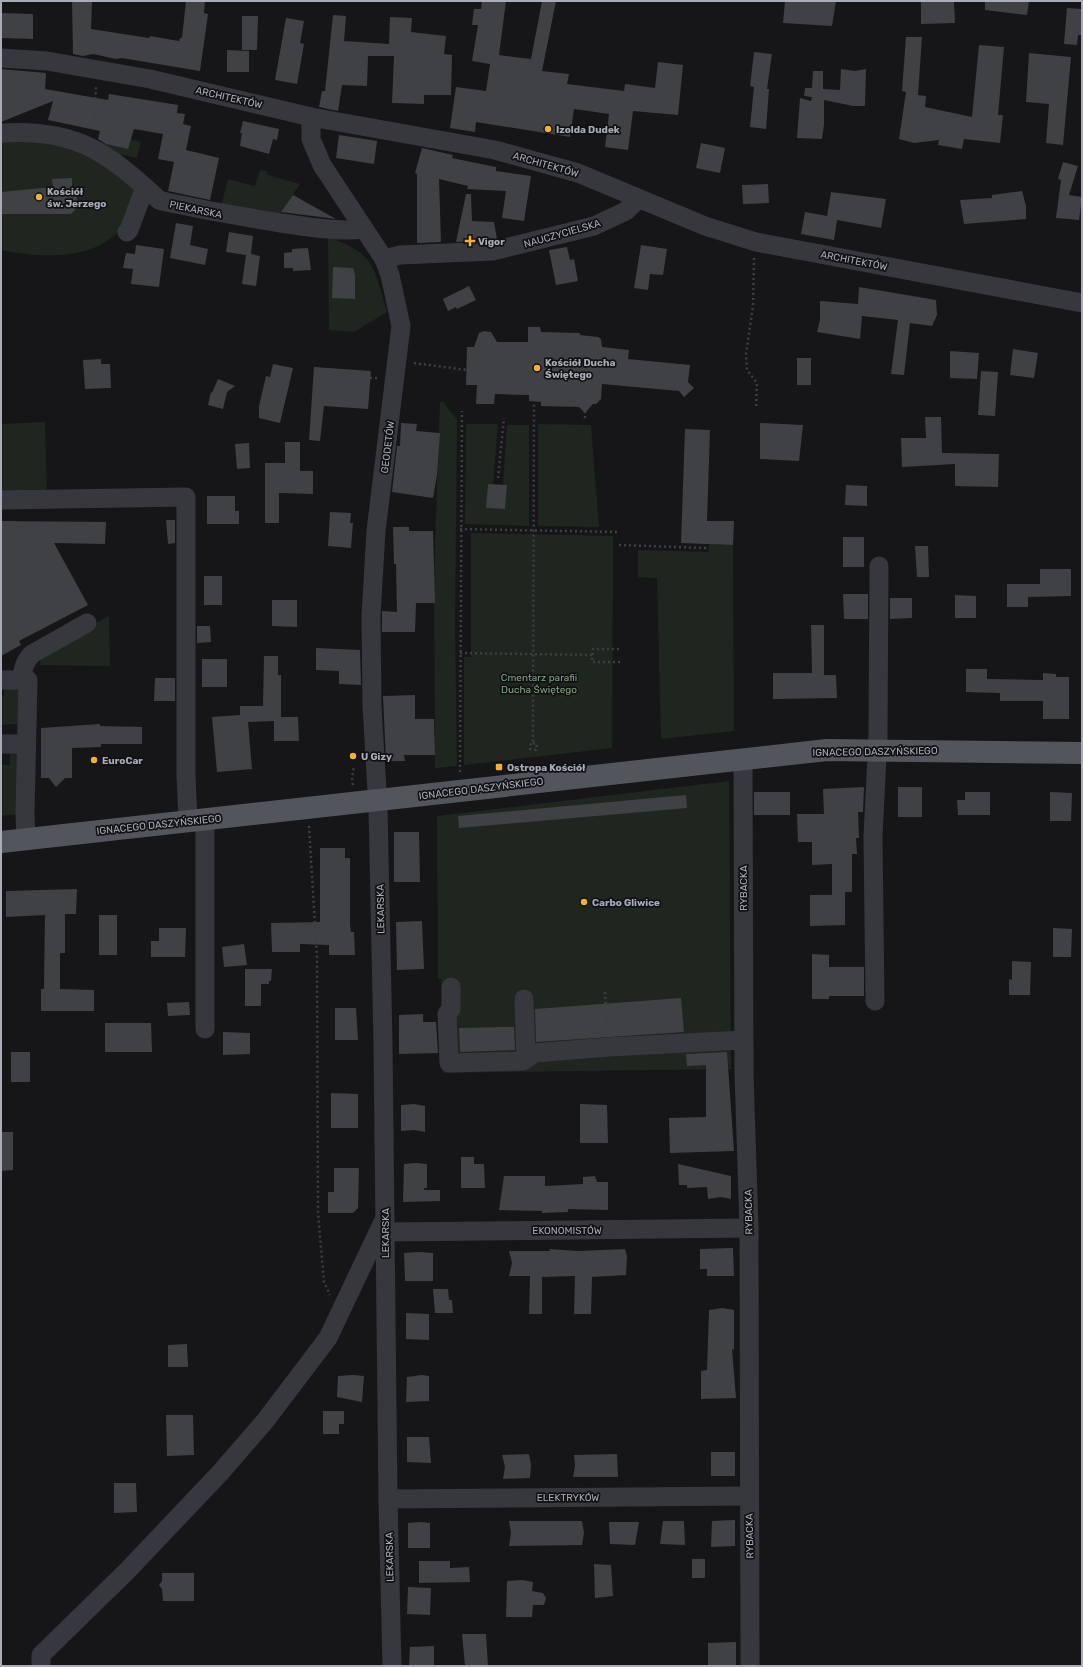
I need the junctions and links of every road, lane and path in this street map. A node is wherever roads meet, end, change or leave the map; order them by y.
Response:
1 (1, 58) edge
2 (95, 83) dead end
3 (311, 117) junction
4 (83, 128) dead end
5 (1, 133) edge
6 (145, 187) junction
7 (638, 199) junction
8 (364, 229) junction
9 (127, 232) dead end
10 (756, 242) junction
11 (384, 259) junction
12 (1082, 303) edge
13 (414, 363) dead end
14 (467, 370) dead end
15 (534, 402) dead end
16 (756, 409) dead end
17 (585, 410) dead end
18 (462, 411) dead end
19 (504, 418) dead end
20 (584, 418) dead end
21 (498, 478) dead end
22 (1, 500) edge
23 (460, 529) junction
24 (534, 530) junction
25 (619, 532) dead end
26 (704, 544) dead end
27 (619, 545) dead end
28 (879, 566) dead end
29 (86, 624) dead end
30 (620, 649) dead end
31 (460, 653) junction
32 (534, 654) junction
33 (593, 655) junction
34 (620, 662) dead end
35 (1, 680) edge
36 (22, 680) junction
37 (533, 743) dead end
38 (1, 744) edge
39 (26, 744) junction
40 (877, 750) junction
41 (1082, 753) edge
42 (743, 758) junction
43 (354, 766) dead end
44 (460, 774) dead end
45 (354, 788) dead end
46 (377, 800) junction
47 (308, 807) junction
48 (197, 820) junction
49 (26, 839) junction
50 (1, 842) edge
51 (451, 987) dead end
52 (605, 992) dead end
53 (524, 999) dead end
54 (875, 1000) dead end
55 (607, 1025) dead end
56 (204, 1029) dead end
57 (744, 1040) junction
58 (526, 1059) junction
59 (385, 1225) junction
60 (749, 1228) junction
61 (339, 1314) junction
62 (748, 1496) junction
63 (388, 1499) junction
64 (40, 1666) edge
65 (392, 1666) edge
66 (750, 1666) edge

1 - 3 street, ARCHITEKTÓW
2 - 4 path
3 - 7 street, ARCHITEKTÓW
3 - 8 street, GEODETÓW
5 - 6 street, PIEKARSKA
6 - 8 street, PIEKARSKA
6 - 9 street
7 - 10 street, ARCHITEKTÓW
7 - 11 street, NAUCZYCIELSKA
8 - 11 street, GEODETÓW
10 - 12 street, ARCHITEKTÓW
10 - 16 path
11 - 46 street, GEODETÓW
13 - 14 path
15 - 24 path
17 - 20 path
18 - 23 path
19 - 21 path
22 - 48 street
23 - 24 path
23 - 31 path
24 - 25 path
24 - 32 path
26 - 27 path
28 - 40 street
29 - 36 street
30 - 33 path
31 - 32 path
31 - 44 path
32 - 33 path
32 - 37 path
33 - 34 path
35 - 36 street
36 - 39 street
38 - 39 street
39 - 49 street
40 - 41 main road, IGNACEGO DASZYŃSKIEGO
40 - 42 main road, IGNACEGO DASZYŃSKIEGO
40 - 54 street
42 - 46 main road, IGNACEGO DASZYŃSKIEGO
42 - 57 street, RYBACKA
43 - 45 path
46 - 47 main road, IGNACEGO DASZYŃSKIEGO
46 - 59 street, LEKARSKA
47 - 48 main road, IGNACEGO DASZYŃSKIEGO
47 - 61 path
48 - 49 main road, IGNACEGO DASZYŃSKIEGO
48 - 56 street
49 - 50 main road, IGNACEGO DASZYŃSKIEGO
51 - 58 street
52 - 55 path
53 - 58 street
57 - 58 street
57 - 60 street, RYBACKA
59 - 60 street, EKONOMISTÓW
59 - 61 street
59 - 63 street, LEKARSKA
60 - 62 street, RYBACKA
61 - 64 street
62 - 63 street, ELEKTRYKÓW
62 - 66 street, RYBACKA
63 - 65 street, LEKARSKA

